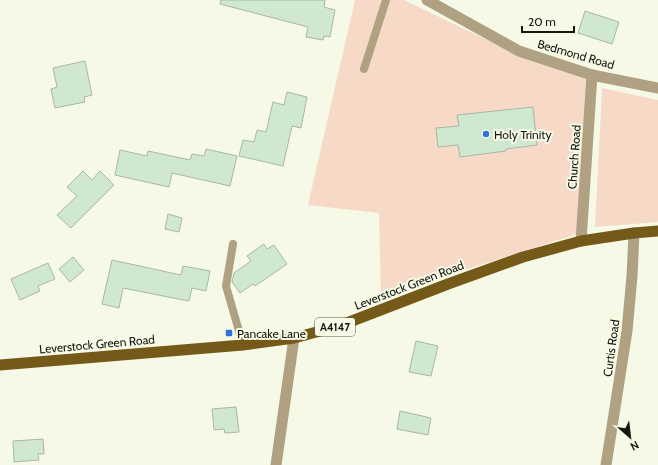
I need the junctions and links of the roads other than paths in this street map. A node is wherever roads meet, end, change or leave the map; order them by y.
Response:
1 (386, 0) edge
2 (427, 0) edge
3 (364, 69) dead end
4 (592, 75) junction
5 (658, 88) edge
6 (658, 231) edge
7 (634, 234) junction
8 (581, 241) junction
9 (233, 244) dead end
10 (294, 338) junction
11 (243, 345) junction
12 (0, 365) edge
13 (276, 465) edge
14 (606, 465) edge

1 - 3 lane
2 - 4 street, Bedmond Road
4 - 5 street, Bedmond Road
4 - 8 street, Church Road
6 - 7 main road, Leverstock Green Road / A4147
7 - 8 main road, Leverstock Green Road / A4147
7 - 14 street, Curtis Road
8 - 10 main road, Leverstock Green Road / A4147
9 - 11 lane
10 - 11 main road, Leverstock Green Road / A4147
10 - 13 street
11 - 12 main road, Leverstock Green Road / A4147

